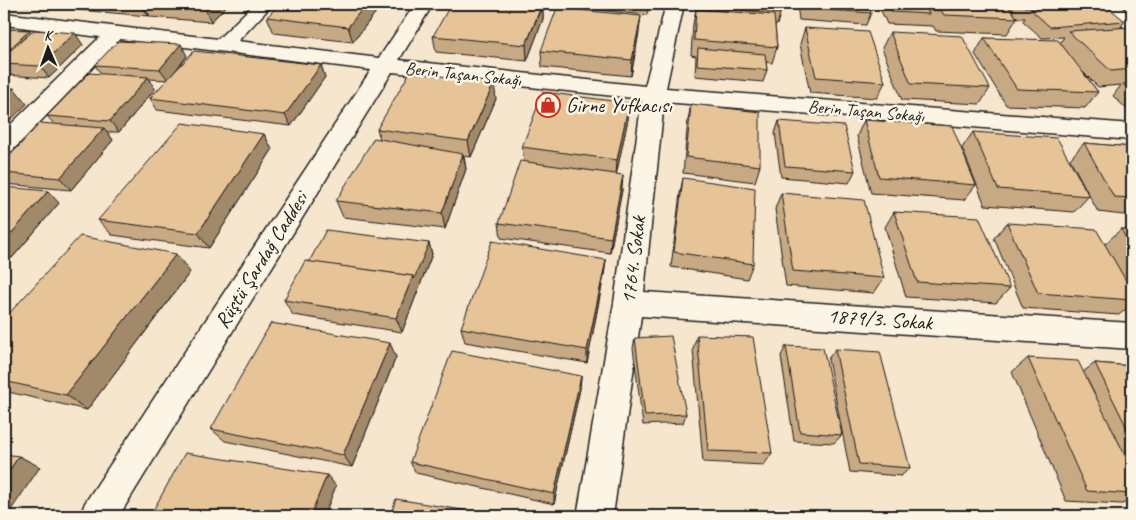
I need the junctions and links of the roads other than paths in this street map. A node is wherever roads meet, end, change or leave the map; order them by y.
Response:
1 (264, 4) edge
2 (424, 4) edge
3 (675, 4) edge
4 (1105, 4) edge
5 (4, 19) edge
6 (1132, 24) edge
7 (115, 33) junction
8 (222, 46) junction
9 (384, 65) junction
10 (654, 94) junction
11 (1132, 132) edge
12 (4, 144) edge
13 (628, 302) junction
14 (1132, 336) edge
15 (98, 516) edge
16 (594, 516) edge

1 - 8 street
2 - 9 street, Rüştü Şardağ Caddesi
3 - 10 street, 1764. Sokak
4 - 6 street
5 - 7 street, Berin Taşan Sokağı
7 - 8 street, Berin Taşan Sokağı
7 - 12 street
8 - 9 street, Berin Taşan Sokağı
9 - 10 street, Berin Taşan Sokağı
9 - 15 street, Rüştü Şardağ Caddesi
10 - 11 street, Berin Taşan Sokağı
10 - 13 street, 1764. Sokak
13 - 14 street, 1879/3. Sokak
13 - 16 street, 1764. Sokak

